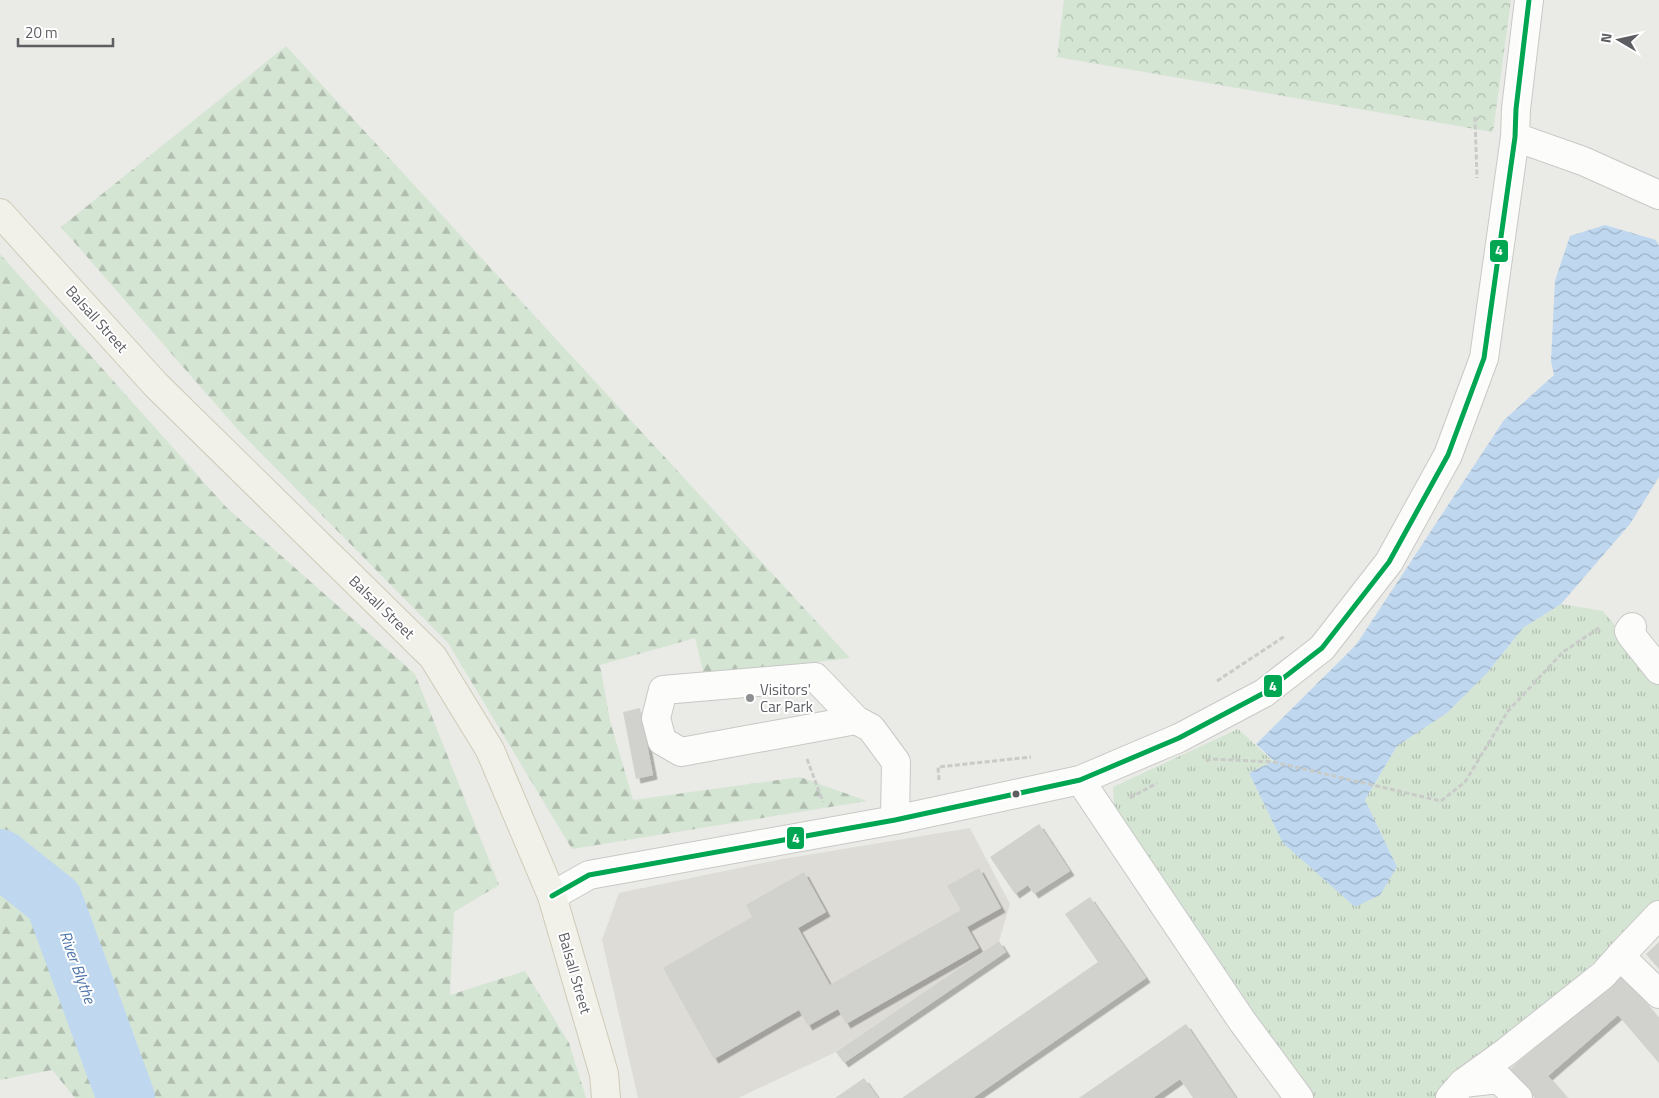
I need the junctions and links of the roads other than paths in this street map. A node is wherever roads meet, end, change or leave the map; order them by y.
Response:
1 (1529, 0) edge
2 (1515, 137) junction
3 (1659, 196) edge
4 (0, 213) edge
5 (1632, 627) dead end
6 (1659, 670) edge
7 (856, 720) junction
8 (1080, 780) junction
9 (895, 820) junction
10 (552, 896) junction
11 (1659, 915) edge
12 (1620, 956) junction
13 (1659, 994) edge
14 (1456, 1090) edge
15 (606, 1098) edge
16 (1299, 1098) edge
17 (1518, 1098) edge

1 - 2 street
2 - 3 street
2 - 8 street
4 - 10 main road, Balsall Street
5 - 6 street
7 - 7 street
7 - 9 street
8 - 9 street
8 - 16 street
9 - 10 street
10 - 15 main road, Balsall Street
11 - 12 street
12 - 13 street
12 - 14 street
14 - 17 street

